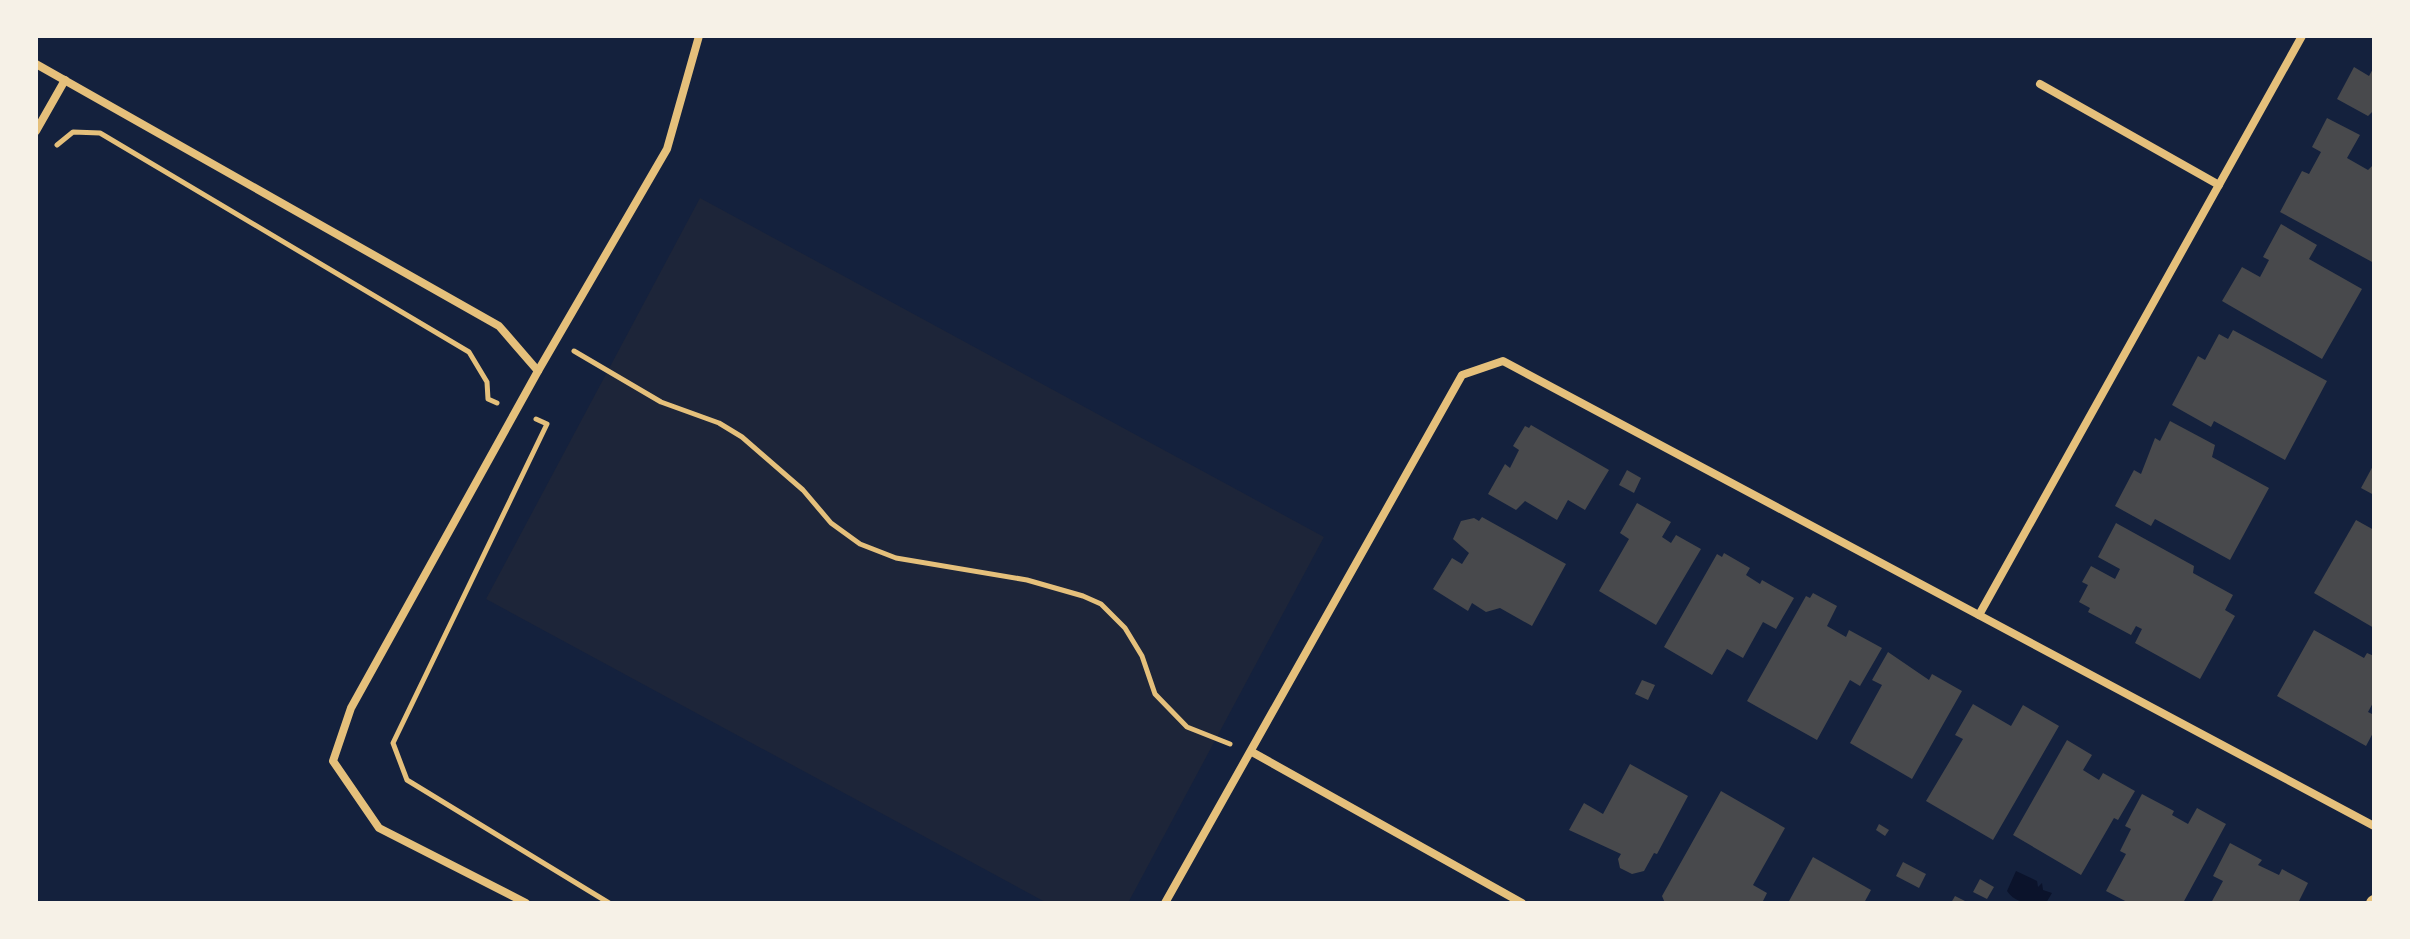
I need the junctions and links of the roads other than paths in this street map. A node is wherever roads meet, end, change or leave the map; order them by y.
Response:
1 (699, 36) edge
2 (2302, 36) edge
3 (36, 64) edge
4 (65, 80) junction
5 (2040, 84) dead end
6 (36, 131) edge
7 (2219, 185) junction
8 (538, 371) junction
9 (1979, 615) junction
10 (1252, 752) junction
11 (2374, 826) edge
12 (526, 903) edge
13 (1165, 903) edge
14 (1522, 903) edge

1 - 8 street
2 - 7 street
3 - 4 street
4 - 6 street
4 - 8 street
5 - 7 street
7 - 9 street
8 - 12 street
9 - 10 street
9 - 11 street
10 - 13 street
10 - 14 street

